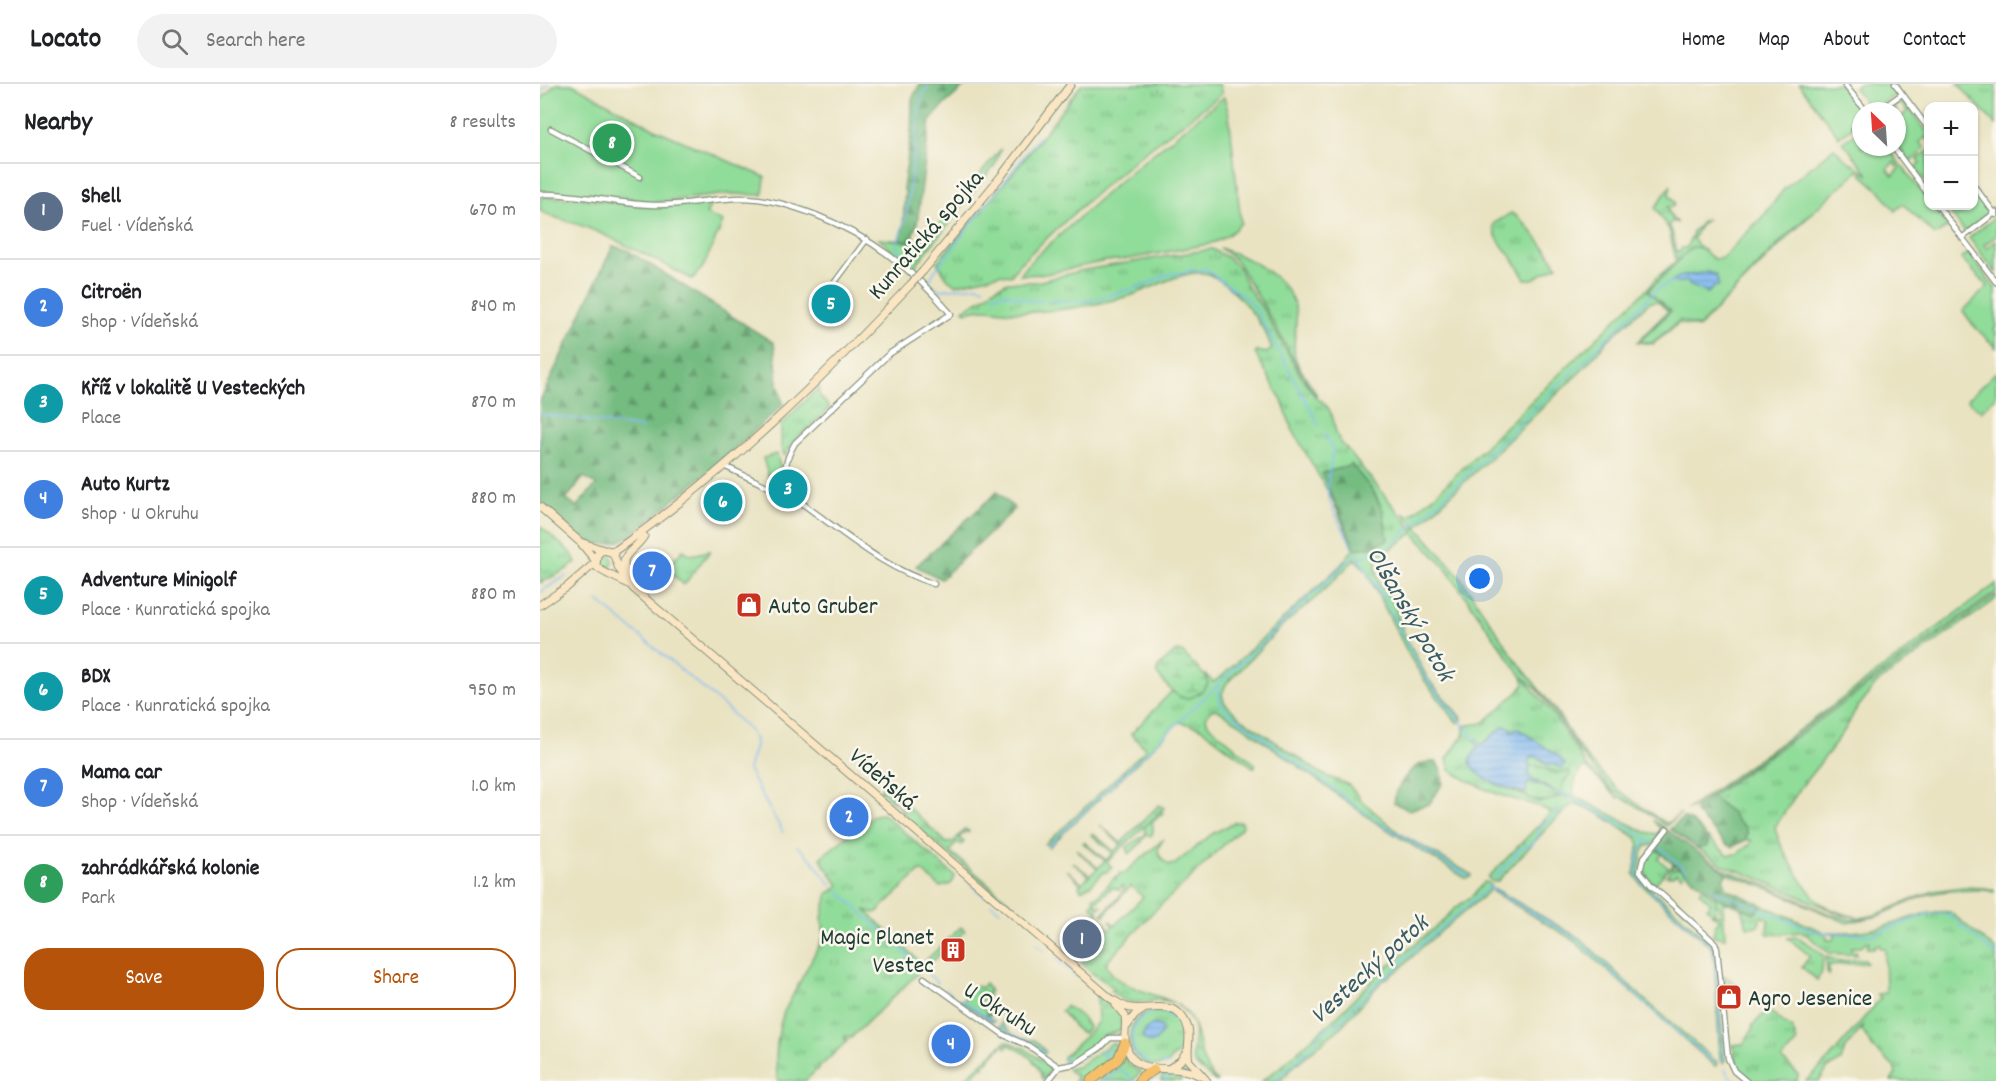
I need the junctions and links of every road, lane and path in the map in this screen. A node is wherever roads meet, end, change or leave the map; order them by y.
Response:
1 (1071, 84) edge
2 (1844, 84) edge
3 (1895, 84) edge
4 (1902, 94) junction
5 (1859, 102) edge
6 (1891, 102) edge
7 (1924, 122) edge
8 (551, 129) dead end
9 (1900, 156) edge
10 (640, 177) dead end
11 (1924, 187) edge
12 (1978, 191) edge
13 (540, 194) edge
14 (1941, 210) edge
15 (1996, 214) edge
16 (1962, 238) junction
17 (867, 239) junction
18 (1996, 282) edge
19 (832, 286) dead end
20 (724, 466) junction
21 (794, 494) junction
22 (540, 507) edge
23 (661, 518) junction
24 (644, 536) junction
25 (580, 542) junction
26 (608, 550) junction
27 (595, 561) junction
28 (617, 562) junction
29 (604, 572) junction
30 (934, 584) dead end
31 (632, 586) junction
32 (567, 587) junction
33 (653, 604) junction
34 (540, 605) edge
35 (1667, 829) dead end
36 (924, 978) dead end
37 (1111, 999) junction
38 (1148, 1008) junction
39 (1126, 1029) junction
40 (1125, 1040) junction
41 (1188, 1047) junction
42 (1059, 1067) junction
43 (1167, 1069) junction
44 (1154, 1071) junction
45 (1206, 1080) edge
46 (1048, 1081) edge
47 (1091, 1081) edge
48 (1139, 1081) edge
49 (1746, 1081) edge

1 - 20 main road, Kunratická spojka, bridge
2 - 5 street
3 - 4 street
4 - 6 street
4 - 7 street
8 - 10 street
9 - 11 street
12 - 15 street
13 - 17 street
14 - 16 street
15 - 16 street
16 - 18 street
17 - 19 street
17 - 21 street
20 - 21 street
20 - 23 main road, Kunratická spojka
21 - 30 street
22 - 25 main road, Vídeňská
23 - 24 main road, Kunratická spojka
23 - 26 main road, Kunratická spojka
24 - 28 main road, Kunratická spojka
24 - 33 main road
25 - 26 main road, Vídeňská
25 - 27 main road, Vídeňská
26 - 27 main road
26 - 28 main road, Vídeňská
27 - 29 main road, Vídeňská
27 - 32 main road
28 - 29 main road
28 - 31 main road, Vídeňská
29 - 31 main road, Vídeňská
29 - 32 main road
31 - 33 main road, Vídeňská
32 - 34 main road
33 - 37 main road, Vídeňská
35 - 49 street
36 - 42 street, U Okruhu
37 - 38 main road, Vídeňská
37 - 39 main road, Vídeňská
38 - 39 main road
38 - 41 main road, Vídeňská
39 - 40 main road, Vídeňská
40 - 42 street
40 - 44 main road
40 - 47 highway
41 - 43 main road
41 - 45 main road, Vídeňská
42 - 46 street
43 - 44 main road, Vídeňská
43 - 45 main road, Vídeňská
44 - 48 highway

